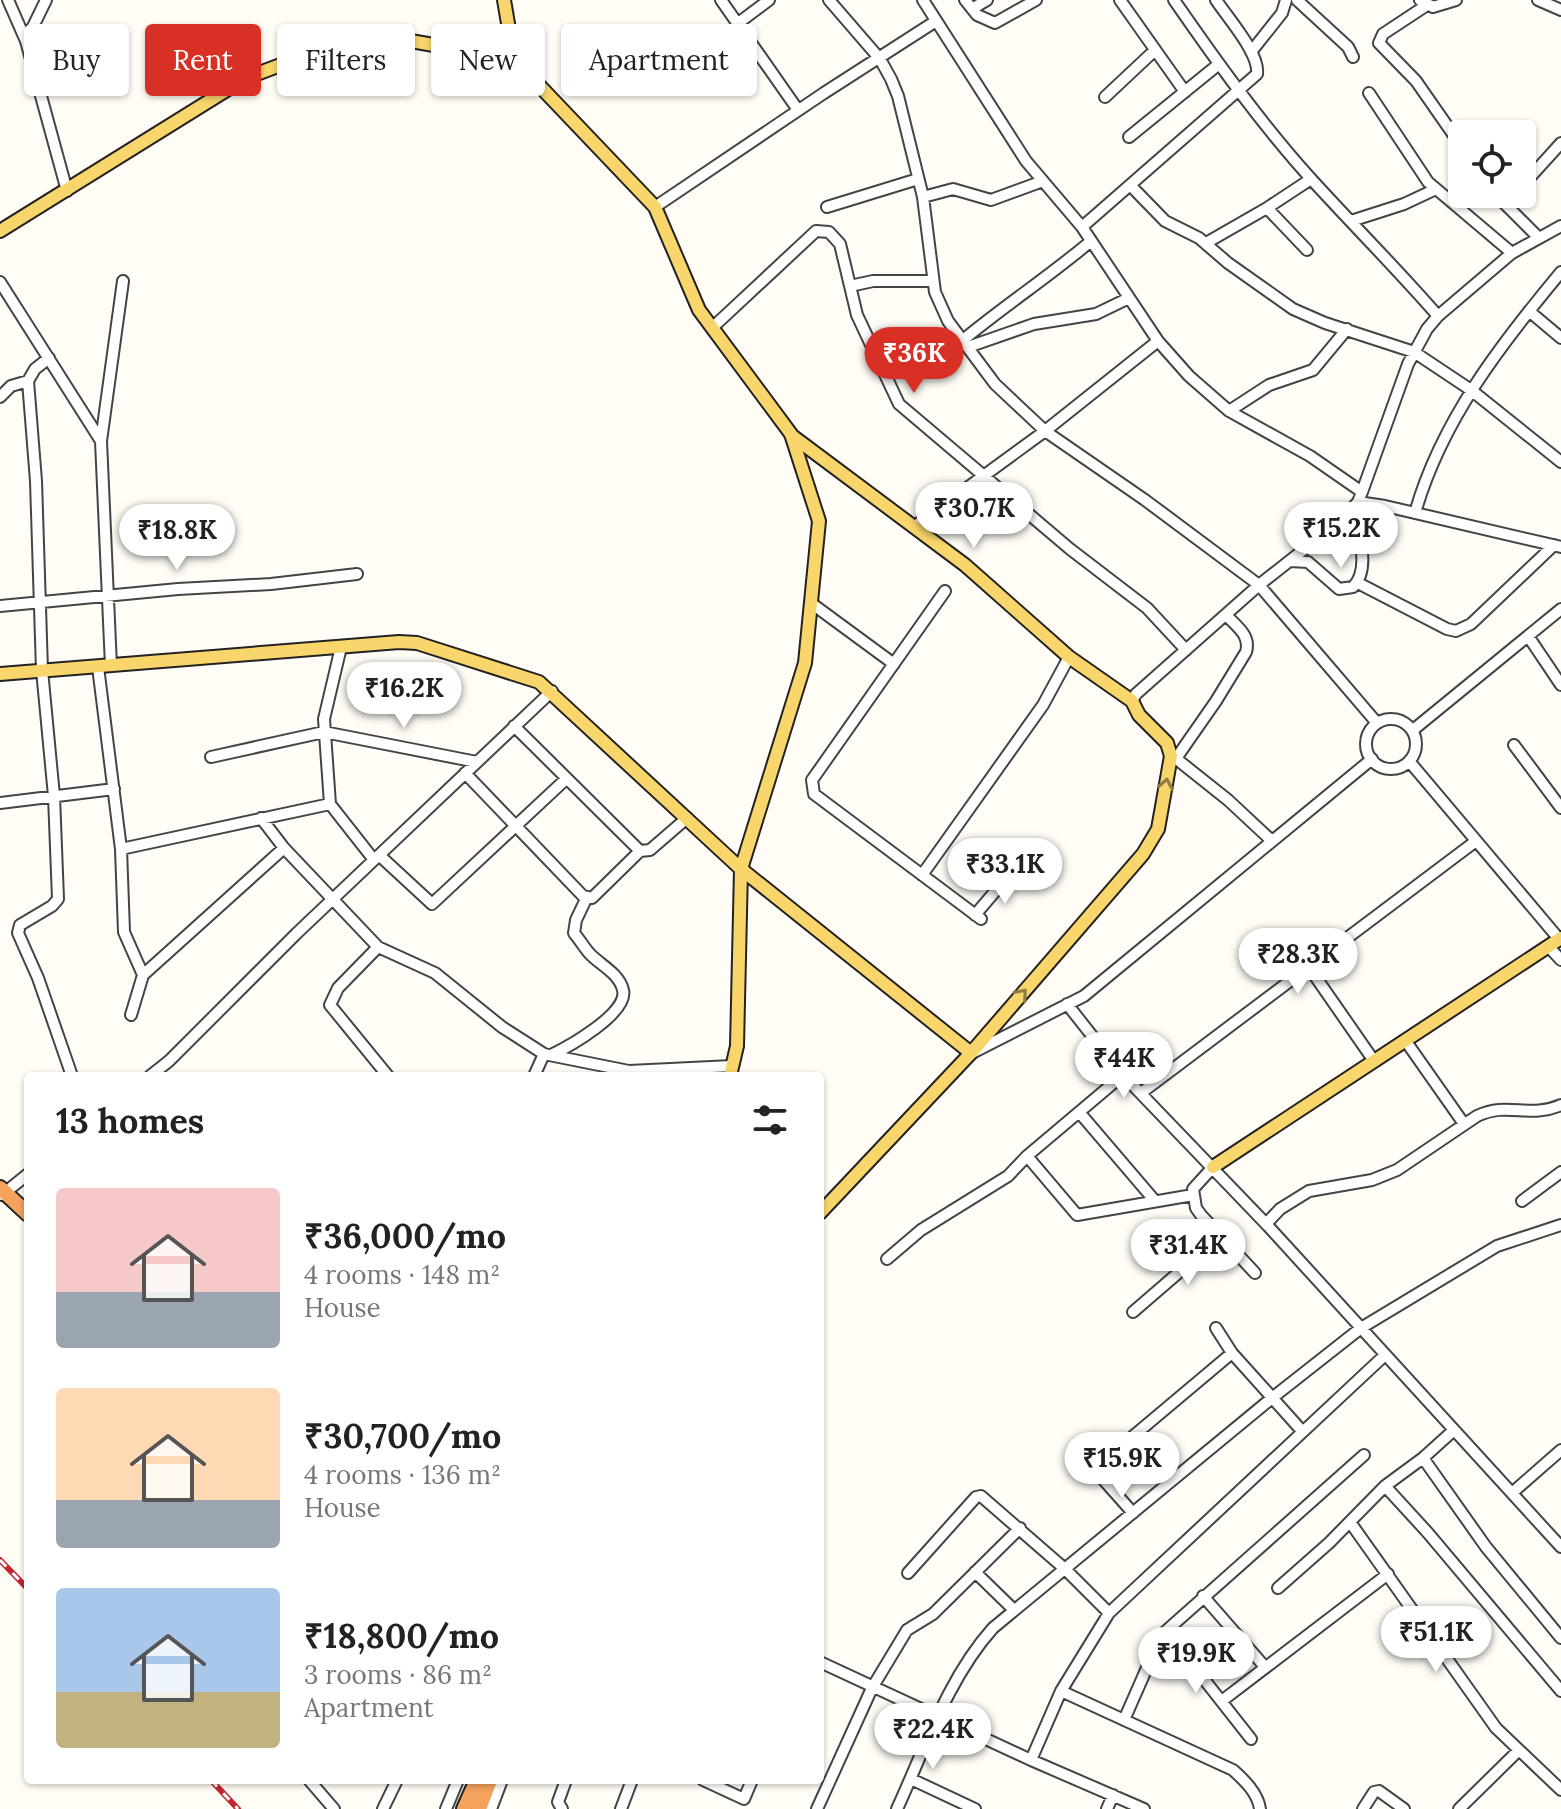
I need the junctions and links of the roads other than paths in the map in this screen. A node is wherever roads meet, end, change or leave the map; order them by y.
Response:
1 (8, 0) edge
2 (46, 0) edge
3 (504, 0) edge
4 (721, 0) edge
5 (769, 0) edge
6 (829, 0) edge
7 (987, 0) edge
8 (1036, 0) edge
9 (1120, 0) edge
10 (1174, 0) edge
11 (1216, 0) edge
12 (1286, 0) edge
13 (1297, 0) edge
14 (1456, 0) edge
15 (1538, 0) edge
16 (926, 1) edge
17 (1424, 3) edge
18 (0, 4) edge
19 (968, 5) edge
20 (1561, 10) edge
21 (14, 14) junction
22 (936, 21) junction
23 (34, 24) edge
24 (508, 24) edge
25 (737, 24) joint
26 (24, 36) edge
27 (431, 45) edge
28 (1154, 51) junction
29 (757, 52) edge
30 (1251, 52) junction
31 (1353, 57) dead end
32 (880, 59) junction
33 (1219, 64) junction
34 (1240, 91) junction
35 (545, 92) edge
36 (1185, 92) junction
37 (1369, 93) dead end
38 (41, 96) edge
39 (1105, 97) dead end
40 (798, 110) junction
41 (1448, 127) edge
42 (1129, 137) dead end
43 (1561, 143) edge
44 (1536, 171) edge
45 (918, 179) junction
46 (1311, 179) junction
47 (1043, 181) junction
48 (1131, 186) junction
49 (1436, 189) junction
50 (67, 191) junction
51 (923, 197) junction
52 (655, 207) junction
53 (827, 207) dead end
54 (1267, 208) junction
55 (1509, 208) edge
56 (1351, 221) junction
57 (1561, 226) edge
58 (1082, 227) junction
59 (0, 231) edge
60 (1539, 238) junction
61 (1091, 241) junction
62 (1206, 243) junction
63 (1307, 250) dead end
64 (1512, 253) junction
65 (1561, 272) edge
66 (123, 281) dead end
67 (933, 281) junction
68 (0, 282) edge
69 (850, 286) junction
70 (1129, 298) junction
71 (1529, 311) junction
72 (1438, 316) junction
73 (712, 328) junction
74 (1347, 329) junction
75 (1561, 338) edge
76 (1158, 341) junction
77 (966, 343) junction
78 (1414, 352) junction
79 (49, 358) junction
80 (28, 381) junction
81 (1471, 390) junction
82 (0, 397) edge
83 (1229, 411) junction
84 (1045, 431) junction
85 (791, 434) junction
86 (101, 441) junction
87 (1561, 462) edge
88 (986, 476) junction
89 (1357, 502) junction
90 (1415, 513) junction
91 (915, 526) junction
92 (1558, 546) edge
93 (1290, 561) junction
94 (357, 574) dead end
95 (1358, 583) junction
96 (1259, 585) junction
97 (945, 591) dead end
98 (108, 597) junction
99 (811, 603) junction
100 (40, 604) junction
101 (0, 606) edge
102 (1561, 609) edge
103 (1226, 615) junction
104 (1528, 636) junction
105 (341, 647) junction
106 (1186, 650) junction
107 (1069, 657) junction
108 (894, 664) junction
109 (104, 666) junction
110 (42, 670) junction
111 (0, 674) edge
112 (1561, 685) edge
113 (552, 691) junction
114 (1132, 701) junction
115 (1377, 723) junction
116 (514, 726) junction
117 (1413, 730) junction
118 (324, 732) junction
119 (1514, 745) dead end
120 (211, 757) dead end
121 (1174, 757) junction
122 (1372, 759) junction
123 (1409, 761) junction
124 (477, 762) junction
125 (465, 773) junction
126 (566, 779) junction
127 (114, 789) junction
128 (54, 796) junction
129 (0, 803) edge
130 (330, 804) junction
131 (1561, 808) edge
132 (261, 818) junction
133 (687, 818) junction
134 (517, 826) junction
135 (1272, 841) junction
136 (1476, 841) junction
137 (284, 848) junction
138 (121, 849) junction
139 (640, 851) junction
140 (377, 857) junction
141 (741, 869) junction
142 (922, 875) junction
143 (1009, 875) dead end
144 (587, 897) junction
145 (332, 900) junction
146 (1556, 941) edge
147 (378, 947) junction
148 (1561, 960) edge
149 (1308, 966) junction
150 (143, 975) junction
151 (1067, 1004) junction
152 (131, 1015) dead end
153 (1405, 1040) junction
154 (971, 1053) junction
155 (548, 1054) junction
156 (1374, 1061) junction
157 (731, 1071) edge
158 (71, 1072) edge
159 (155, 1072) edge
160 (385, 1072) edge
161 (537, 1072) edge
162 (1123, 1075) junction
163 (1141, 1093) junction
164 (1561, 1105) edge
165 (1079, 1112) junction
166 (1464, 1124) junction
167 (1027, 1156) junction
168 (1213, 1167) junction
169 (1561, 1172) edge
170 (24, 1177) edge
171 (1, 1195) edge
172 (1193, 1195) junction
173 (1155, 1201) junction
174 (1522, 1201) dead end
175 (824, 1209) edge
176 (24, 1211) edge
177 (24, 1221) edge
178 (1266, 1224) junction
179 (1561, 1225) edge
180 (1221, 1236) junction
181 (887, 1259) dead end
182 (1255, 1273) dead end
183 (1133, 1312) dead end
184 (1216, 1328) dead end
185 (1361, 1328) junction
186 (1232, 1353) junction
187 (1385, 1355) junction
188 (1272, 1398) junction
189 (1454, 1430) junction
190 (1302, 1431) junction
191 (1561, 1450) edge
192 (1364, 1455) dead end
193 (1423, 1458) junction
194 (1385, 1486) junction
195 (1512, 1493) junction
196 (1133, 1513) junction
197 (1350, 1522) junction
198 (1020, 1528) junction
199 (1561, 1547) edge
200 (1065, 1569) junction
201 (975, 1572) junction
202 (908, 1573) dead end
203 (1388, 1574) junction
204 (1278, 1588) dead end
205 (1203, 1596) junction
206 (1014, 1610) junction
207 (1109, 1613) junction
208 (1166, 1631) junction
209 (1561, 1638) edge
210 (824, 1664) edge
211 (1265, 1667) junction
212 (872, 1688) junction
213 (1061, 1691) junction
214 (1561, 1691) edge
215 (1223, 1700) junction
216 (938, 1718) junction
217 (1124, 1720) junction
218 (1251, 1739) dead end
219 (1518, 1751) junction
220 (1031, 1760) junction
221 (911, 1779) junction
222 (312, 1784) edge
223 (391, 1784) edge
224 (456, 1784) edge
225 (475, 1784) edge
226 (488, 1784) edge
227 (500, 1784) edge
228 (565, 1784) edge
229 (630, 1784) edge
230 (709, 1784) edge
231 (750, 1784) edge
232 (1561, 1790) edge
233 (1113, 1795) junction
234 (741, 1804) edge
235 (334, 1809) edge
236 (383, 1809) edge
237 (446, 1809) edge
238 (464, 1809) edge
239 (479, 1809) edge
240 (491, 1809) edge
241 (562, 1809) edge
242 (621, 1809) edge
243 (817, 1809) edge
244 (897, 1809) edge
245 (975, 1809) edge
246 (1107, 1809) edge
247 (1144, 1809) edge
248 (1260, 1809) edge
249 (1363, 1809) edge
250 (1404, 1809) edge
251 (1459, 1809) edge

1 - 21 street
2 - 23 street
3 - 24 main road
4 - 25 street
5 - 25 street
6 - 32 street
7 - 19 street
8 - 19 street
9 - 28 street
10 - 33 street
11 - 30 street
12 - 30 street
13 - 31 street
14 - 17 street
15 - 20 street
16 - 22 street
17 - 41 street
18 - 21 street
21 - 26 street
22 - 32 street
22 - 47 street
27 - 50 main road
28 - 36 street
28 - 39 street
29 - 40 street
30 - 34 street
32 - 40 street
32 - 45 street
33 - 34 street
33 - 36 street
34 - 46 street
34 - 48 street
35 - 52 main road
36 - 42 street
37 - 49 street
38 - 50 street
40 - 52 street
43 - 44 street
45 - 51 street
45 - 53 street
46 - 54 street
46 - 56 street
47 - 51 street
47 - 58 street
48 - 58 street
48 - 62 street
49 - 56 street
49 - 64 street
50 - 59 main road
51 - 67 street
52 - 73 main road
54 - 62 street
54 - 63 street
55 - 60 street
56 - 72 street
57 - 60 street
58 - 61 street
60 - 64 street
61 - 70 street
61 - 77 street
62 - 74 street
64 - 72 street
65 - 71 street
66 - 86 street
67 - 69 street
67 - 77 street
68 - 79 street
69 - 73 street
69 - 88 street
70 - 76 street
70 - 77 street
71 - 75 street
71 - 81 street
72 - 78 street
73 - 85 main road
74 - 78 street
74 - 83 street
76 - 83 street
76 - 84 street
77 - 84 street
78 - 81 street
78 - 89 street
79 - 80 street
79 - 86 street
80 - 82 street
80 - 100 street
81 - 87 street
81 - 90 street
83 - 89 street
84 - 88 street
84 - 96 street
85 - 91 main road
85 - 99 main road
86 - 98 street
88 - 91 street
88 - 106 street
89 - 90 street
89 - 93 street
89 - 95 street
90 - 92 street
91 - 107 main road
92 - 95 street
93 - 95 street
93 - 96 street
94 - 98 street
96 - 103 street
96 - 115 street
97 - 108 street
98 - 100 street
98 - 109 street
99 - 108 street
99 - 141 main road
100 - 101 street
100 - 110 street
102 - 104 street
103 - 106 street
103 - 121 street
104 - 112 street
104 - 117 street
105 - 109 main road
105 - 113 main road
105 - 118 street
106 - 114 street
107 - 114 main road
107 - 142 street
108 - 142 street
109 - 110 main road
109 - 127 street
110 - 111 main road
110 - 128 street
113 - 116 street
113 - 133 main road
114 - 121 main road
115 - 117 street
115 - 122 street
116 - 124 street
116 - 126 street
117 - 123 street
118 - 120 street
118 - 124 street
118 - 130 street
119 - 131 street
121 - 135 street
154 -> 121 main road
122 - 123 street
122 - 135 street
123 - 136 street
124 - 125 street
125 - 134 street
125 - 140 street
126 - 134 street
126 - 139 street
127 - 128 street
127 - 138 street
128 - 129 street
128 - 158 street
130 - 132 street
130 - 140 street
132 - 137 street
132 - 138 street
133 - 139 street
133 - 141 main road
134 - 140 street
134 - 144 street
135 - 151 street
136 - 146 street
136 - 149 street
137 - 145 street
137 - 150 street
138 - 150 street
139 - 144 street
140 - 145 street
141 - 154 main road
141 - 157 main road
142 - 143 street
144 - 155 street
145 - 147 street
145 - 159 street
146 - 148 street
146 - 153 main road
147 - 155 street
147 - 160 street
149 - 156 street
149 - 163 street
150 - 152 street
151 - 154 street
151 - 162 street
153 - 156 main road
153 - 166 street
154 - 175 main road
155 - 157 street
155 - 161 street
156 - 168 main road
162 - 163 street
162 - 165 street
163 - 168 street
164 - 166 street
165 - 167 street
165 - 173 street
166 - 178 street
167 - 173 street
167 - 181 street
168 - 172 street
168 - 178 street
169 - 174 street
170 - 171 street
171 - 176 highway
171 - 177 highway
172 - 173 street
172 - 180 street
178 - 185 street
179 - 185 street
180 - 182 street
180 - 183 street
184 - 186 street
185 - 187 street
185 - 188 street
186 - 188 street
186 - 196 street
187 - 189 street
187 - 190 street
188 - 190 street
188 - 196 street
189 - 193 street
189 - 195 street
190 - 207 street
191 - 195 street
192 - 205 street
193 - 194 street
193 - 209 street
194 - 197 street
194 - 214 street
195 - 199 street
196 - 200 street
197 - 203 street
197 - 204 street
198 - 200 street
198 - 201 street
198 - 202 street
200 - 206 street
200 - 207 street
201 - 206 street
201 - 212 street
203 - 211 street
203 - 219 street
205 - 208 street
205 - 211 street
206 - 216 street
207 - 213 street
208 - 215 street
208 - 217 street
210 - 212 street
211 - 215 street
212 - 216 street
212 - 243 street
213 - 217 street
213 - 220 street
215 - 218 street
216 - 220 street
216 - 221 street
217 - 248 street
219 - 232 street
219 - 251 street
220 - 233 street
221 - 244 street
221 - 245 street
222 - 235 street
223 - 236 street
224 - 237 street
225 - 238 highway
226 - 239 highway
227 - 240 street
228 - 241 street
229 - 242 street
230 - 234 street
231 - 234 street
233 - 246 street
233 - 247 street
249 - 250 street

